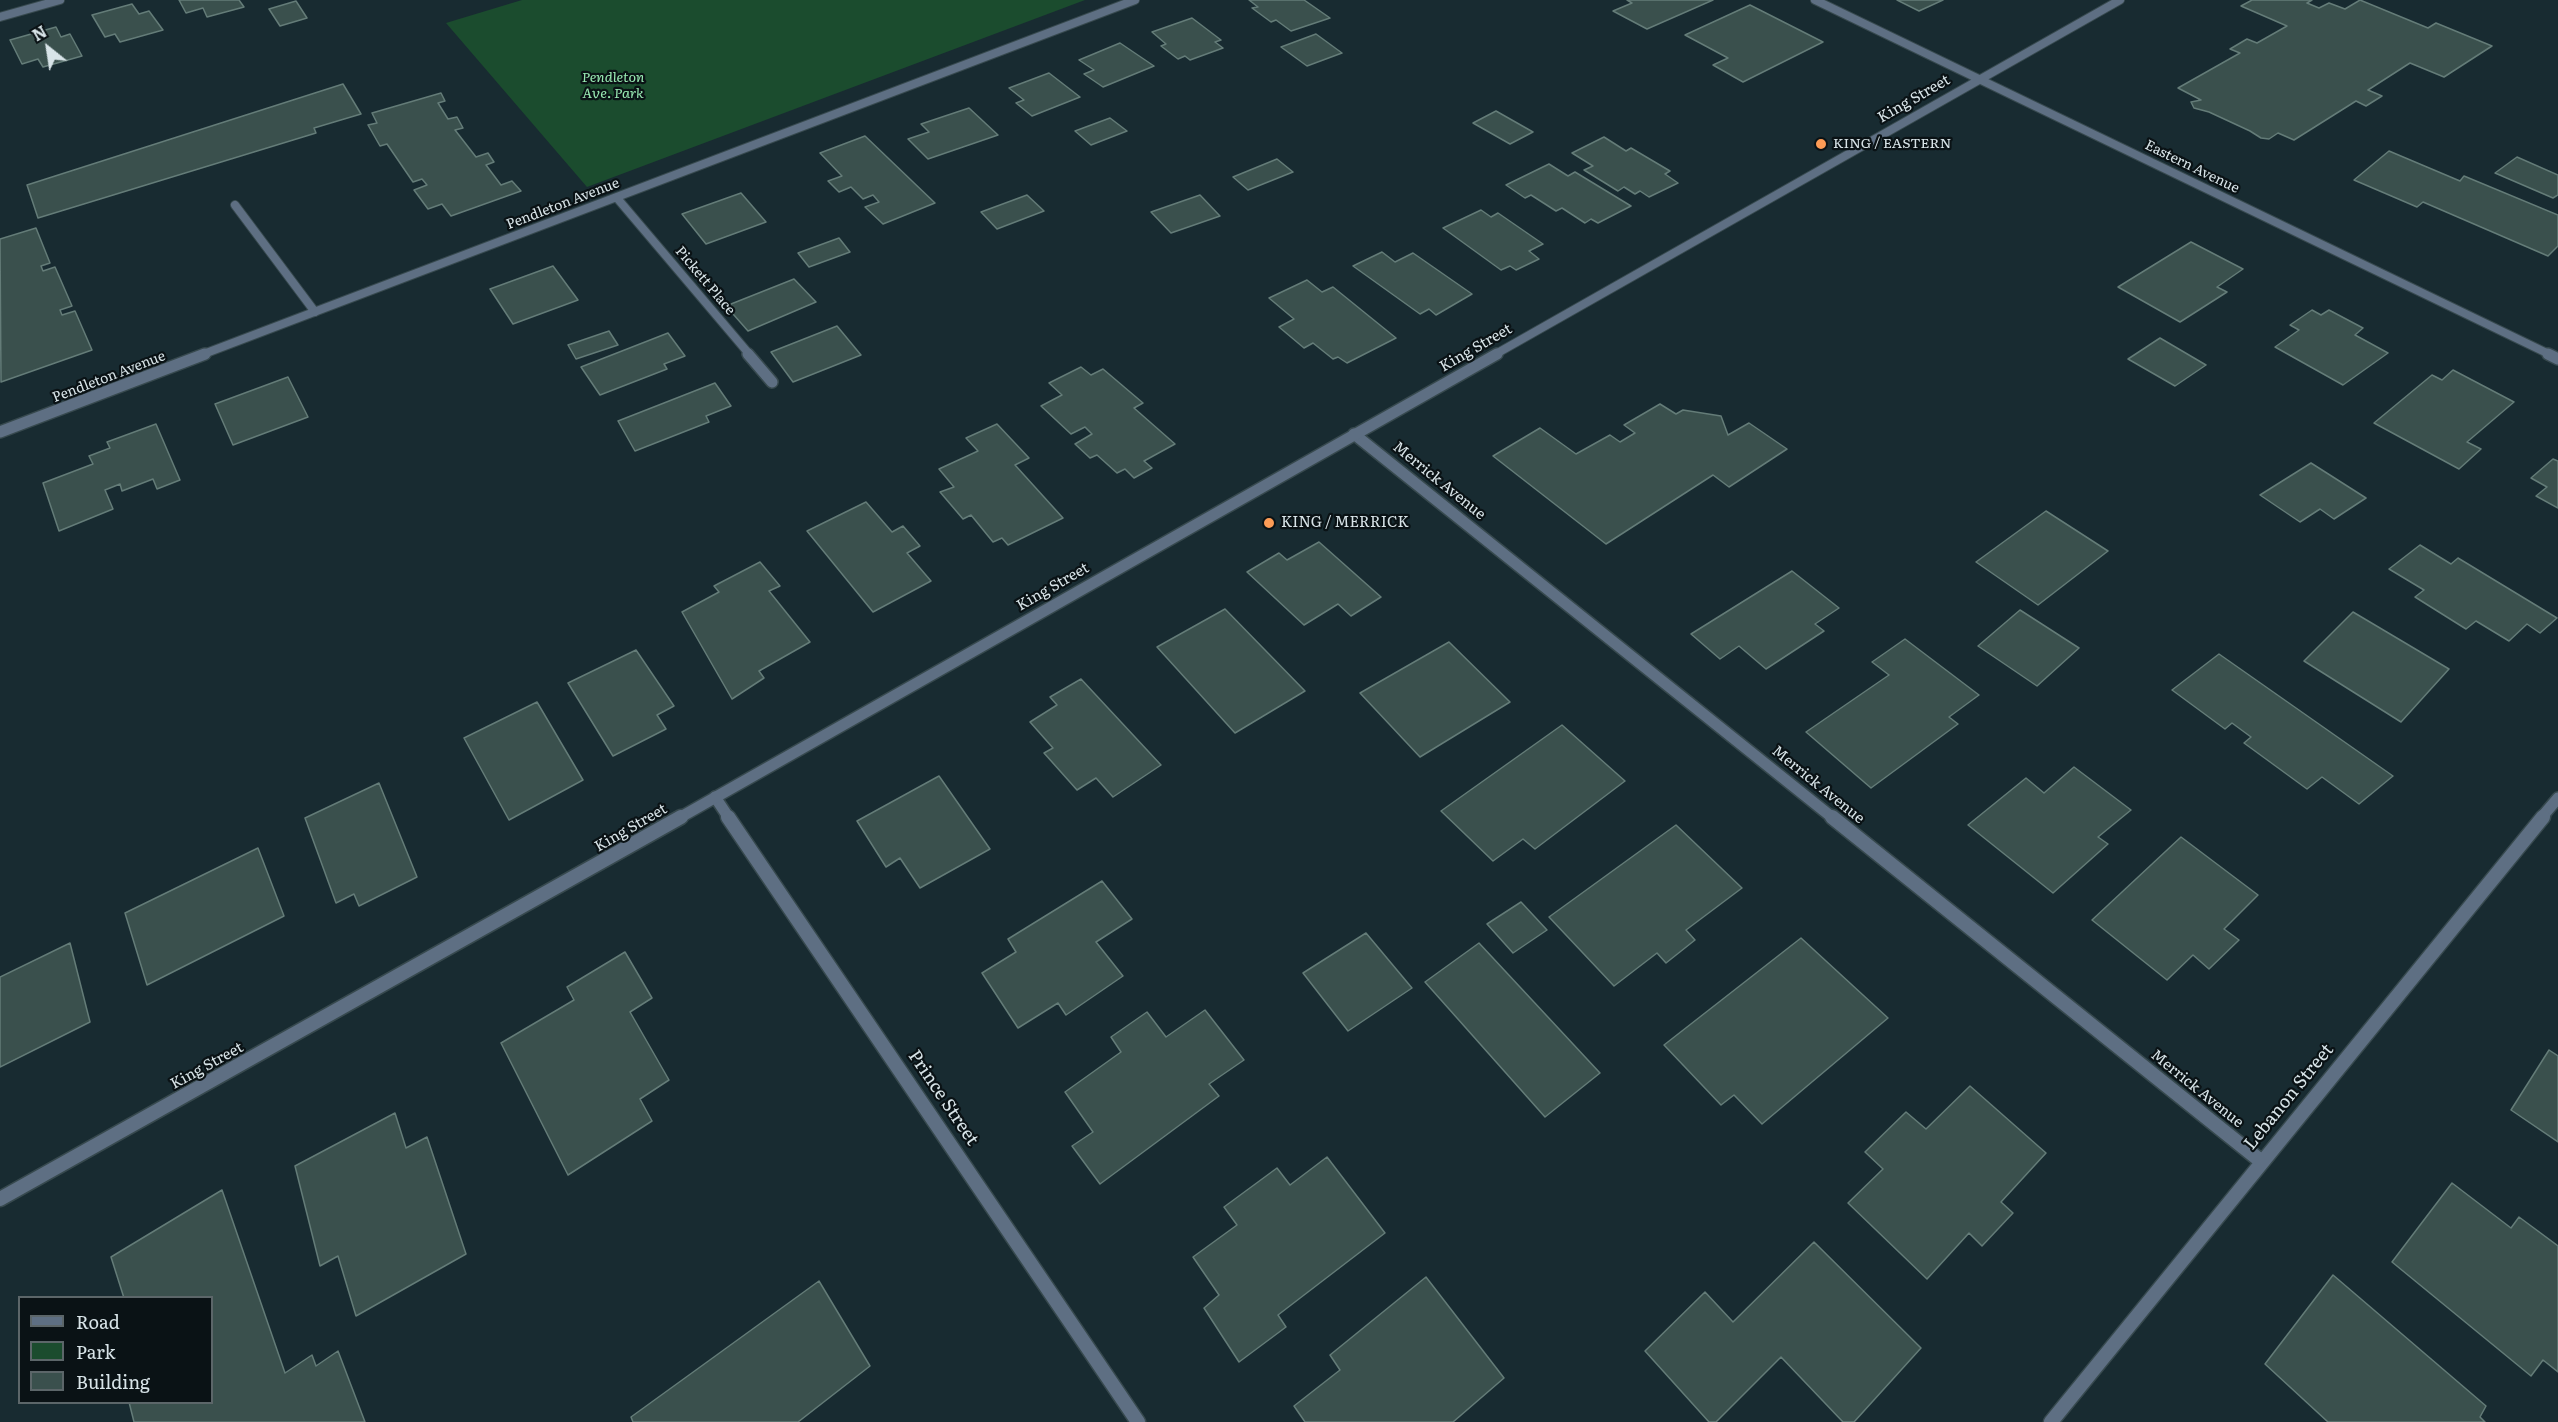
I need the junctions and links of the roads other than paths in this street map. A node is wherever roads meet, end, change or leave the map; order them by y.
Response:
1 (60, 0) edge
2 (1135, 0) edge
3 (1815, 0) edge
4 (2120, 0) edge
5 (0, 17) edge
6 (1980, 79) junction
7 (617, 198) junction
8 (235, 205) dead end
9 (315, 312) junction
10 (2558, 359) edge
11 (772, 382) dead end
12 (0, 432) edge
13 (1354, 434) junction
14 (715, 797) junction
15 (2558, 798) edge
16 (2262, 1162) junction
17 (0, 1199) edge
18 (1138, 1422) edge
19 (2051, 1422) edge

1 - 5 street
2 - 7 street, Pendleton Avenue
3 - 6 street, Eastern Avenue
4 - 6 street, King Street
6 - 10 street, Eastern Avenue
6 - 13 street, King Street
7 - 9 street, Pendleton Avenue
7 - 11 street, Pickett Place
8 - 9 street
9 - 12 street, Pendleton Avenue
13 - 14 street, King Street
13 - 16 street, Merrick Avenue
14 - 17 street, King Street
14 - 18 street, Prince Street
15 - 16 street, Lebanon Street
16 - 19 street, Lebanon Street

